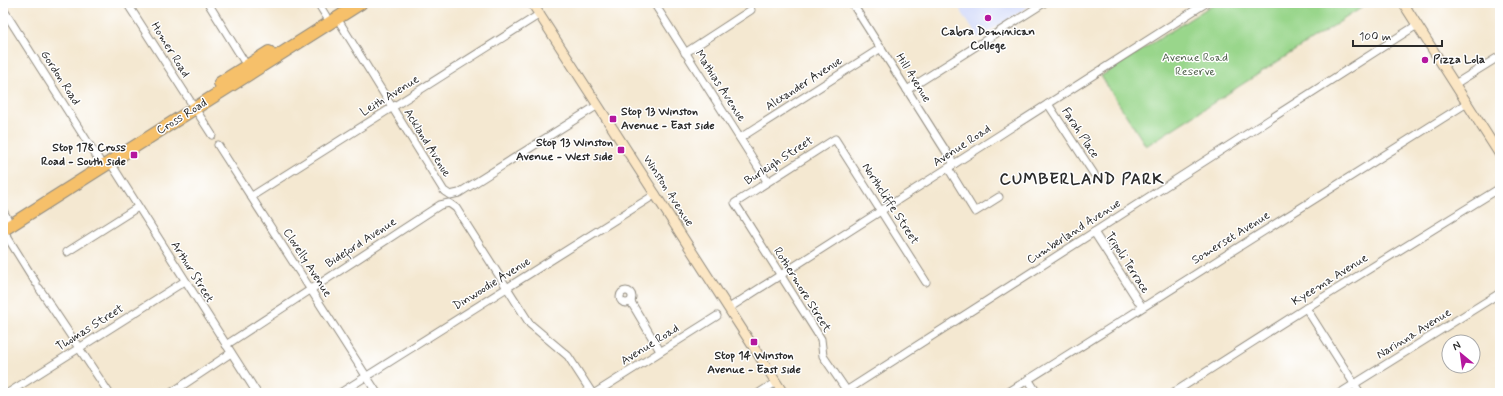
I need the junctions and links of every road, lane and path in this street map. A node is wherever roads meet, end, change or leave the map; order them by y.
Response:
1 (127, 3) edge
2 (208, 3) edge
3 (318, 3) edge
4 (361, 3) edge
5 (532, 3) edge
6 (654, 3) edge
7 (852, 3) edge
8 (1044, 3) edge
9 (1206, 3) edge
10 (1404, 3) edge
11 (3, 9) edge
12 (751, 10) dead end
13 (334, 14) edge
14 (540, 14) junction
15 (1417, 25) junction
16 (881, 48) junction
17 (685, 53) junction
18 (1500, 56) edge
19 (249, 69) junction
20 (1455, 84) junction
21 (908, 90) junction
22 (1467, 103) junction
23 (1048, 104) junction
24 (192, 105) junction
25 (598, 105) junction
26 (393, 107) junction
27 (212, 135) dead end
28 (740, 138) junction
29 (835, 139) joint
30 (218, 145) dead end
31 (1500, 155) edge
32 (105, 161) junction
33 (951, 166) junction
34 (1094, 174) dead end
35 (768, 181) junction
36 (1500, 188) edge
37 (656, 194) junction
38 (252, 196) junction
39 (1000, 197) dead end
40 (450, 199) junction
41 (734, 203) joint
42 (138, 207) junction
43 (881, 211) junction
44 (4, 217) edge
45 (3, 230) edge
46 (1094, 232) junction
47 (67, 252) dead end
48 (780, 275) junction
49 (185, 281) junction
50 (926, 282) dead end
51 (507, 288) junction
52 (311, 289) junction
53 (1500, 293) edge
54 (631, 302) dead end
55 (1142, 307) junction
56 (729, 308) junction
57 (1306, 308) junction
58 (716, 316) dead end
59 (226, 345) junction
60 (78, 348) junction
61 (660, 351) junction
62 (231, 353) junction
63 (367, 376) junction
64 (1028, 379) junction
65 (776, 382) junction
66 (1354, 384) junction
67 (845, 392) edge
68 (8, 393) edge
69 (109, 393) edge
70 (171, 393) edge
71 (256, 393) edge
72 (340, 393) edge
73 (377, 393) edge
74 (593, 393) edge
75 (759, 393) edge
76 (783, 393) edge
77 (1007, 393) edge
78 (1037, 393) edge
79 (1173, 393) edge
80 (1340, 393) edge
81 (1360, 393) edge

1 - 24 street, Homer Road
2 - 19 street
3 - 13 street, Ackland Avenue
4 - 13 highway, Cross Road
5 - 14 street, Winston Avenue
6 - 17 street, Mathias Avenue
7 - 16 street, Hill Avenue
8 - 21 street
9 - 23 street, Avenue Road
10 - 15 street
11 - 32 street, Gordon Road
12 - 17 street
13 - 19 highway, Cross Road
13 - 26 street, Ackland Avenue
14 - 25 street, Winston Avenue
14 - 26 street, Leith Avenue
15 - 20 street
15 - 46 street, Cumberland Avenue
16 - 21 street, Hill Avenue
16 - 28 street, Alexander Avenue
17 - 28 street, Mathias Avenue
18 - 20 street
19 - 24 highway, Cross Road
20 - 22 street
21 - 33 street, Hill Avenue
22 - 31 street
22 - 55 street, Somerset Avenue
23 - 33 street, Avenue Road
23 - 34 street, Farah Place
24 - 27 street
24 - 32 highway, Cross Road
25 - 37 street, Winston Avenue
25 - 40 street, Bideford Avenue
26 - 38 street, Leith Avenue
26 - 40 street, Ackland Avenue
28 - 35 street, Mathias Avenue
29 - 35 street, Burleigh Street
29 - 43 street, Northcliffe Street
30 - 38 street, Clovelly Avenue
32 - 42 street, Arthur Street
32 - 44 highway, Cross Road
32 - 45 highway, Cross Road
33 - 39 street, Hill Avenue
33 - 43 street, Avenue Road
35 - 41 street, Burleigh Street
36 - 57 street, Kyeema Avenue
37 - 51 street, Dinwoodie Avenue
37 - 56 street, Winston Avenue
38 - 52 street, Clovelly Avenue
40 - 51 street, Ackland Avenue
40 - 52 street, Bideford Avenue
41 - 48 street, Rothermore Street
42 - 47 street
42 - 49 street, Arthur Street
43 - 48 street, Avenue Road
43 - 50 street, Northcliffe Street
44 - 45 highway
45 - 60 street
46 - 55 street, Tripoli Terrace
46 - 67 street, Cumberland Avenue
48 - 56 street, Avenue Road
48 - 67 street, Rothermore Street
49 - 59 street, Arthur Street
49 - 60 street, Thomas Street
51 - 63 street, Dinwoodie Avenue
51 - 74 street, Ackland Avenue
52 - 59 street, Bideford Avenue
52 - 63 street, Clovelly Avenue
53 - 66 street, Narinna Avenue
54 - 61 street
55 - 64 street, Somerset Avenue
56 - 65 street, Winston Avenue
57 - 66 street
57 - 79 street, Kyeema Avenue
58 - 61 street, Avenue Road
59 - 62 street, Arthur Street
60 - 68 street, Thomas Street
60 - 69 street
61 - 74 street, Avenue Road
62 - 70 street
62 - 71 street, Arthur Street
63 - 72 street, Dinwoodie Avenue
63 - 73 street, Clovelly Avenue
64 - 77 street, Somerset Avenue
64 - 78 street
65 - 75 street
65 - 76 street, Winston Avenue
66 - 80 street, Narinna Avenue
66 - 81 street

